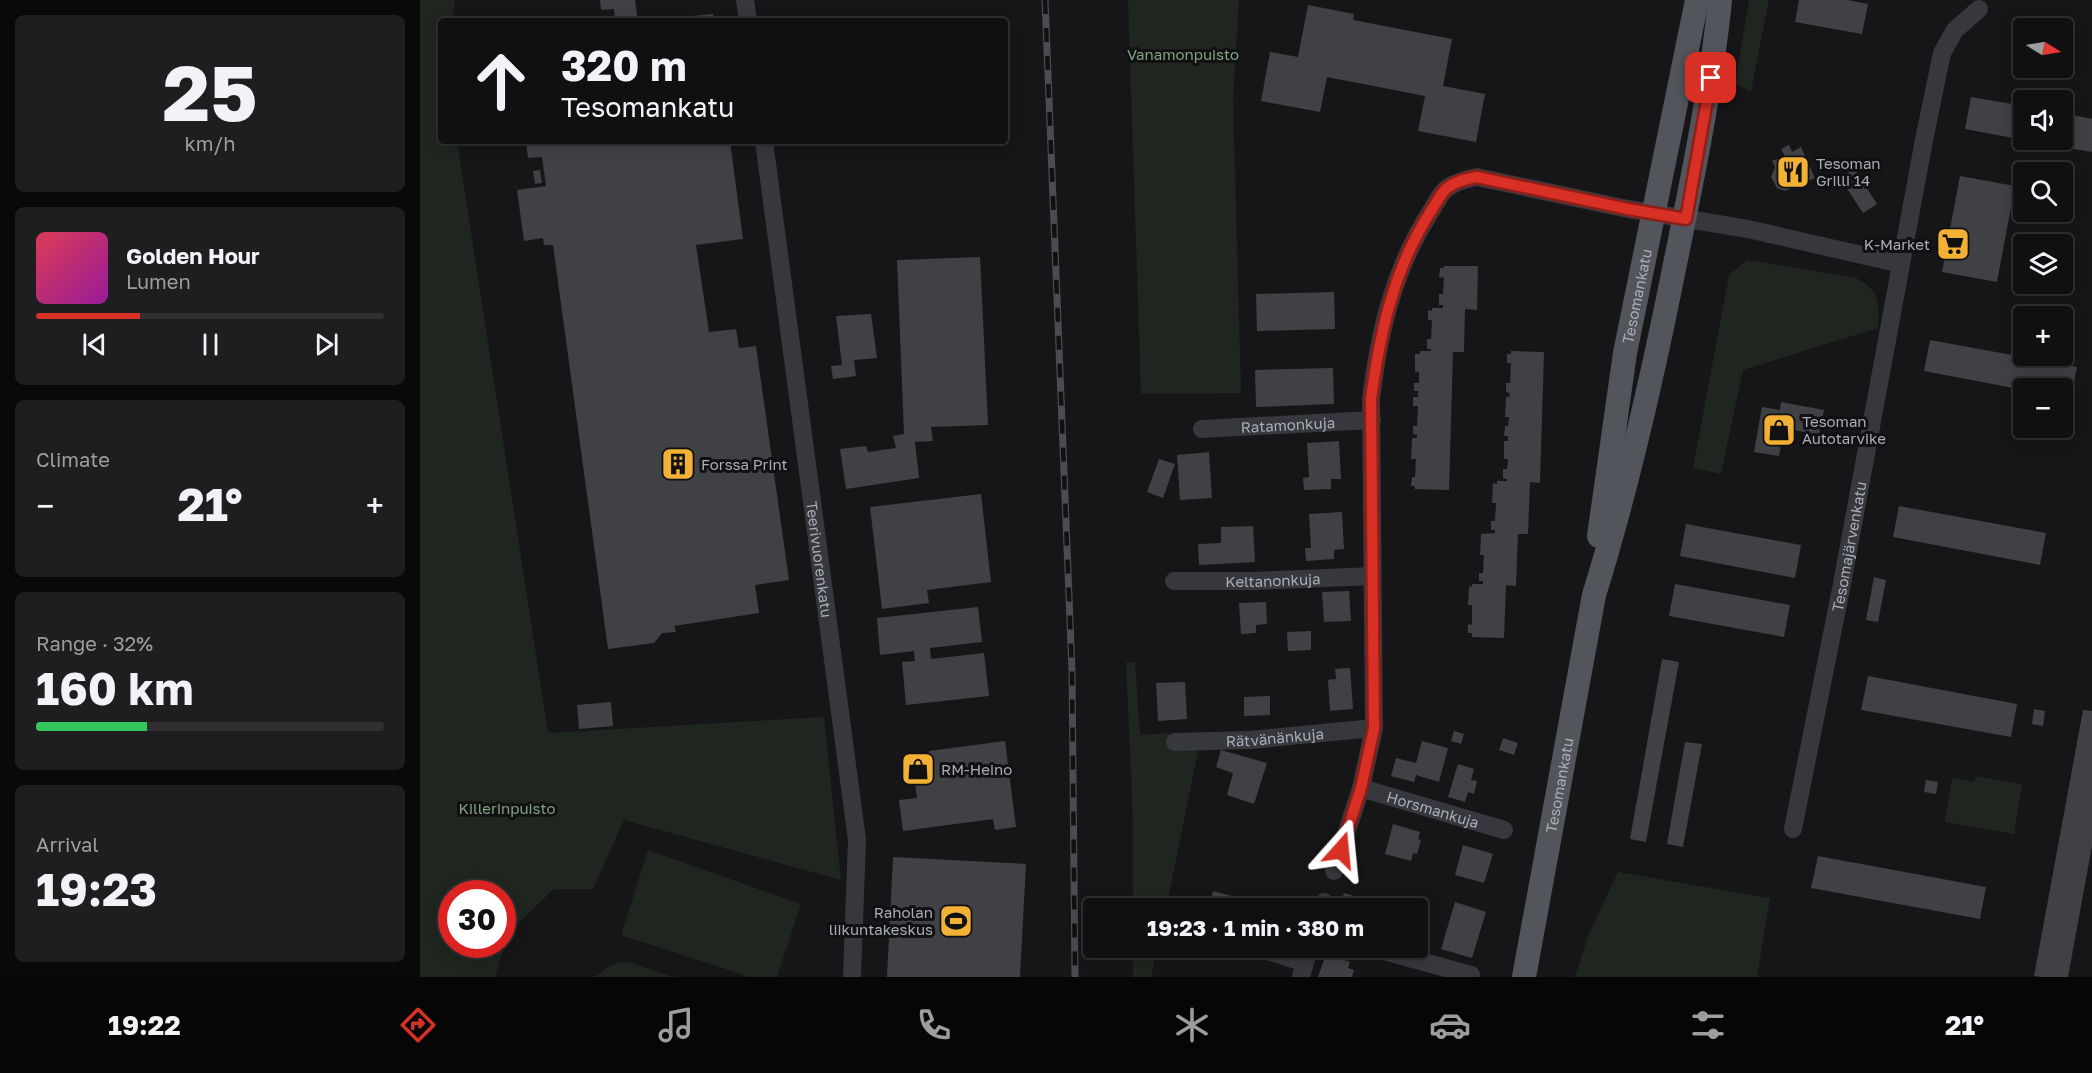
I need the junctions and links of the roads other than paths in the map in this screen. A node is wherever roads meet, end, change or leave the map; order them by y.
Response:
1 (745, 0) edge
2 (1697, 0) edge
3 (1720, 0) edge
4 (1979, 9) dead end
5 (748, 18) edge
6 (765, 144) edge
7 (1653, 212) junction
8 (1686, 219) junction
9 (1902, 264) junction
10 (1372, 420) junction
11 (1202, 429) dead end
12 (1373, 576) junction
13 (1174, 581) dead end
14 (1594, 595) junction
15 (1374, 728) junction
16 (1175, 742) dead end
17 (1361, 788) junction
18 (1793, 829) dead end
19 (1504, 830) dead end
20 (1334, 871) dead end
21 (1409, 958) edge
22 (1471, 975) dead end
23 (852, 977) edge
24 (1524, 977) edge

1 - 5 street
2 - 7 main road, Tesomankatu
3 - 8 main road, Tesomankatu
4 - 9 street, Tesomajärvenkatu
6 - 23 street, Teerivuorenkatu
7 - 8 street
7 - 10 street
7 - 14 main road, Tesomankatu
8 - 9 street
8 - 14 main road, Tesomankatu
9 - 18 street, Tesomajärvenkatu
10 - 11 street, Ratamonkuja
10 - 12 street
12 - 13 street, Keltanonkuja
12 - 15 street
14 - 24 main road, Tesomankatu
15 - 16 street, Rätvänänkuja
15 - 17 street
17 - 19 street, Horsmankuja
17 - 20 street
21 - 22 street

